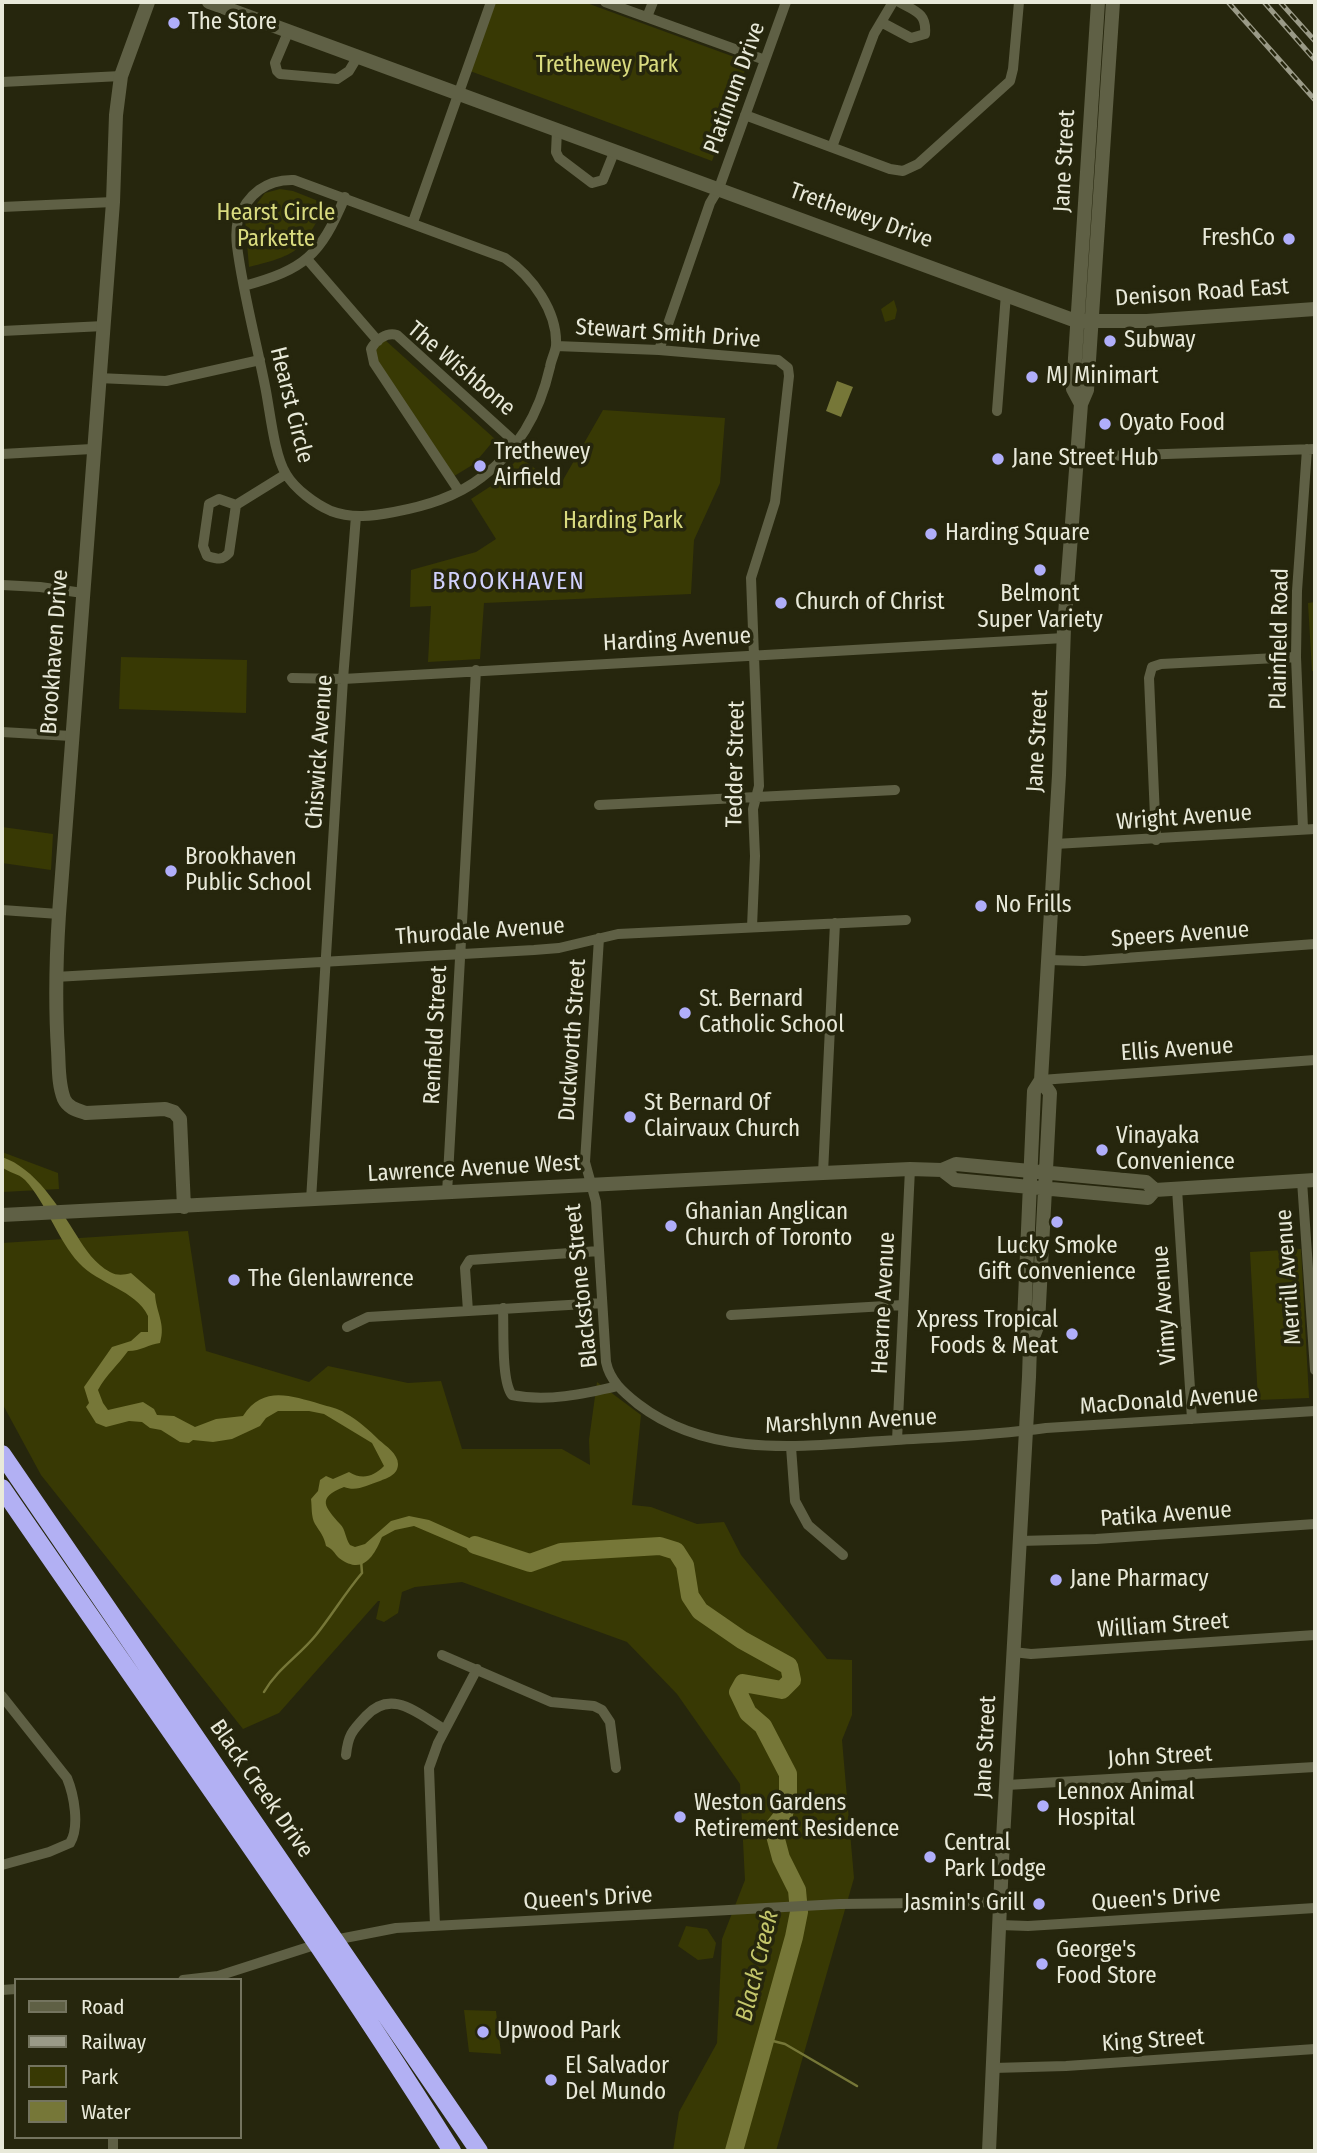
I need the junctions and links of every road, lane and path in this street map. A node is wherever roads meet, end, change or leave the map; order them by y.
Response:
1 (148, 2) edge
2 (209, 2) edge
3 (491, 2) edge
4 (605, 2) edge
5 (653, 2) edge
6 (786, 2) edge
7 (893, 2) edge
8 (899, 2) edge
9 (1019, 2) edge
10 (1098, 2) edge
11 (1112, 2) edge
12 (647, 17) junction
13 (881, 22) junction
14 (289, 30) junction
15 (358, 56) junction
16 (765, 60) junction
17 (121, 76) junction
18 (2, 82) edge
19 (1100, 86) junction
20 (458, 92) junction
21 (745, 115) junction
22 (557, 130) junction
23 (832, 147) junction
24 (615, 150) junction
25 (719, 188) junction
26 (345, 197) junction
27 (113, 202) junction
28 (2, 207) edge
29 (412, 222) junction
30 (307, 259) junction
31 (244, 286) junction
32 (1006, 294) junction
33 (1315, 309) edge
34 (1076, 321) junction
35 (1092, 322) junction
36 (104, 326) junction
37 (2, 331) edge
38 (378, 341) junction
39 (556, 346) junction
40 (659, 350) junction
41 (260, 360) junction
42 (778, 360) joint
43 (98, 379) junction
44 (1081, 404) junction
45 (997, 411) dead end
46 (516, 443) junction
47 (92, 449) junction
48 (1311, 449) edge
49 (2, 454) edge
50 (1077, 457) junction
51 (286, 474) junction
52 (459, 491) junction
53 (236, 505) junction
54 (356, 516) junction
55 (2, 585) edge
56 (83, 593) junction
57 (1064, 638) junction
58 (755, 656) junction
59 (1296, 657) junction
60 (476, 670) junction
61 (292, 678) dead end
62 (343, 679) junction
63 (2, 732) edge
64 (71, 736) junction
65 (895, 790) dead end
66 (756, 797) junction
67 (599, 805) dead end
68 (1303, 829) junction
69 (1315, 829) edge
70 (1156, 840) junction
71 (1055, 844) junction
72 (2, 910) edge
73 (59, 914) junction
74 (906, 920) dead end
75 (835, 923) junction
76 (752, 927) junction
77 (599, 938) junction
78 (1315, 944) edge
79 (459, 954) junction
80 (1048, 960) junction
81 (326, 962) junction
82 (55, 976) junction
83 (1315, 1060) edge
84 (1041, 1080) junction
85 (911, 1169) junction
86 (942, 1170) junction
87 (1029, 1170) junction
88 (1046, 1171) junction
89 (823, 1172) junction
90 (1309, 1181) edge
91 (591, 1186) junction
92 (1028, 1187) junction
93 (1045, 1189) junction
94 (1177, 1189) junction
95 (1155, 1190) junction
96 (447, 1193) junction
97 (311, 1200) junction
98 (184, 1207) junction
99 (4, 1216) edge
100 (599, 1251) junction
101 (1313, 1299) edge
102 (602, 1303) junction
103 (903, 1305) junction
104 (503, 1308) junction
105 (468, 1311) junction
106 (731, 1315) dead end
107 (348, 1327) dead end
108 (1030, 1345) junction
109 (1315, 1370) edge
110 (618, 1386) junction
111 (1315, 1411) edge
112 (1192, 1419) junction
113 (681, 1431) joint
114 (1025, 1431) junction
115 (897, 1440) junction
116 (791, 1447) junction
117 (2, 1454) edge
118 (2, 1488) edge
119 (1315, 1524) edge
120 (1019, 1541) junction
121 (843, 1555) dead end
122 (1315, 1635) edge
123 (1013, 1652) junction
124 (442, 1655) dead end
125 (477, 1669) junction
126 (2, 1696) edge
127 (444, 1729) junction
128 (345, 1755) dead end
129 (1315, 1767) edge
130 (615, 1768) dead end
131 (1007, 1785) junction
132 (2, 1865) edge
133 (1001, 1902) junction
134 (1315, 1908) edge
135 (1000, 1925) junction
136 (435, 1926) junction
137 (200, 1978) edge
138 (1315, 2049) edge
139 (993, 2068) junction
140 (452, 2151) edge
141 (480, 2151) edge
142 (989, 2151) edge

1 - 17 main road, Brookhaven Drive
2 - 14 main road, Trethewey Drive
3 - 20 street
4 - 12 street
5 - 12 street
6 - 16 street, Platinum Drive
7 - 13 street
8 - 13 street
9 - 23 street
10 - 19 main road, Jane Street
11 - 19 main road, Jane Street
12 - 16 street
13 - 23 street
14 - 15 main road, Trethewey Drive
14 - 15 street
15 - 20 main road, Trethewey Drive
16 - 21 street, Platinum Drive
17 - 18 street
17 - 27 main road, Brookhaven Drive
19 - 34 main road, Jane Street
19 - 35 main road, Jane Street
20 - 22 main road, Trethewey Drive
20 - 29 street
21 - 23 street
21 - 25 street, Platinum Drive
22 - 24 main road, Trethewey Drive
22 - 24 street
24 - 25 main road, Trethewey Drive
25 - 32 main road, Trethewey Drive
25 - 40 street
26 - 29 street, Hearst Circle
26 - 30 street
26 - 31 street, Hearst Circle
27 - 28 street
27 - 36 main road, Brookhaven Drive
29 - 39 street, Hearst Circle
30 - 31 street
30 - 38 street, The Wishbone
31 - 41 street, Hearst Circle
32 - 34 main road, Trethewey Drive
32 - 45 street
33 - 35 main road, Denison Road East
34 - 35 main road, Trethewey Drive
34 - 44 main road, Jane Street
35 - 44 main road, Jane Street
36 - 37 street
36 - 43 main road, Brookhaven Drive
38 - 46 street, The Wishbone
38 - 52 street, The Wishbone
39 - 40 street, Stewart Smith Drive
39 - 46 street, Hearst Circle
40 - 42 street, Stewart Smith Drive
41 - 43 street
41 - 51 street, Hearst Circle
42 - 58 street, Tedder Street
43 - 47 main road, Brookhaven Drive
44 - 50 main road, Jane Street
46 - 52 street, Hearst Circle
47 - 49 street
47 - 56 main road, Brookhaven Drive
48 - 50 street
48 - 59 street, Plainfield Road
50 - 57 main road, Jane Street
51 - 53 street
51 - 54 street, Hearst Circle
52 - 54 street, Hearst Circle
53 - 53 street
54 - 62 street, Chiswick Avenue
55 - 56 street
56 - 64 main road, Brookhaven Drive
57 - 58 street, Harding Avenue
57 - 71 main road, Jane Street
58 - 60 street, Harding Avenue
58 - 66 street, Tedder Street
59 - 68 street, Plainfield Road
59 - 70 street
60 - 62 street, Harding Avenue
60 - 79 street, Renfield Street
61 - 62 street, Harding Avenue
62 - 81 street, Chiswick Avenue
63 - 64 street
64 - 73 main road, Brookhaven Drive
65 - 66 street
66 - 67 street
66 - 76 street, Tedder Street
68 - 69 street, Wright Avenue
68 - 70 street, Wright Avenue
70 - 71 street, Wright Avenue
71 - 80 main road, Jane Street
72 - 73 street
73 - 82 main road, Brookhaven Drive
74 - 75 street, Thurodale Avenue
75 - 76 street, Thurodale Avenue
75 - 89 street
76 - 77 street, Thurodale Avenue
77 - 79 street, Thurodale Avenue
77 - 91 street, Duckworth Street
78 - 80 street, Speers Avenue
79 - 81 street, Thurodale Avenue
79 - 96 street, Renfield Street
80 - 84 main road, Jane Street
81 - 82 street, Thurodale Avenue
81 - 97 street, Chiswick Avenue
82 - 98 main road, Brookhaven Drive
83 - 84 street, Ellis Avenue
84 - 87 main road, Jane Street
84 - 88 main road, Jane Street
85 - 86 main road, Lawrence Avenue West
85 - 89 main road, Lawrence Avenue West
85 - 103 street, Hearne Avenue
86 - 87 main road, Lawrence Avenue West
86 - 92 main road, Lawrence Avenue West
87 - 88 main road, Lawrence Avenue West
87 - 92 main road, Jane Street
88 - 93 main road, Jane Street
88 - 95 main road, Lawrence Avenue West
89 - 91 main road, Lawrence Avenue West
90 - 94 main road, Lawrence Avenue West
90 - 101 street, Merrill Avenue
91 - 96 main road, Lawrence Avenue West
91 - 100 street, Blackstone Street
92 - 93 main road, Lawrence Avenue West
92 - 108 main road, Jane Street
93 - 95 main road, Lawrence Avenue West
93 - 108 main road, Jane Street
94 - 95 main road, Lawrence Avenue West
94 - 112 street, Vimy Avenue
96 - 97 main road, Lawrence Avenue West
97 - 98 main road, Lawrence Avenue West
98 - 99 main road, Lawrence Avenue West
100 - 102 street, Blackstone Street
100 - 105 street
101 - 109 street, Merrill Avenue
102 - 104 street
102 - 110 street, Blackstone Street
103 - 106 street
103 - 115 street, Hearne Avenue
104 - 105 street
104 - 110 street
105 - 107 street
108 - 114 main road, Jane Street
110 - 113 street, Blackstone Street
111 - 112 street, MacDonald Avenue
112 - 114 street, MacDonald Avenue
113 - 116 street, Marshlynn Avenue
114 - 115 street, Marshlynn Avenue
114 - 120 main road, Jane Street
115 - 116 street, Marshlynn Avenue
116 - 121 street
117 - 141 highway, Black Creek Drive
118 - 140 highway, Black Creek Drive
119 - 120 street, Patika Avenue
120 - 123 main road, Jane Street
122 - 123 street, William Street
123 - 131 main road, Jane Street
124 - 125 street
125 - 127 street
125 - 130 street
126 - 132 street
127 - 128 street
127 - 136 street
129 - 131 street, John Street
131 - 133 main road, Jane Street
133 - 135 main road, Jane Street
133 - 136 street, Queen's Drive
134 - 135 street, Queen's Drive
135 - 139 main road, Jane Street
136 - 137 street, Queen's Drive
138 - 139 street, King Street
139 - 142 main road, Jane Street

